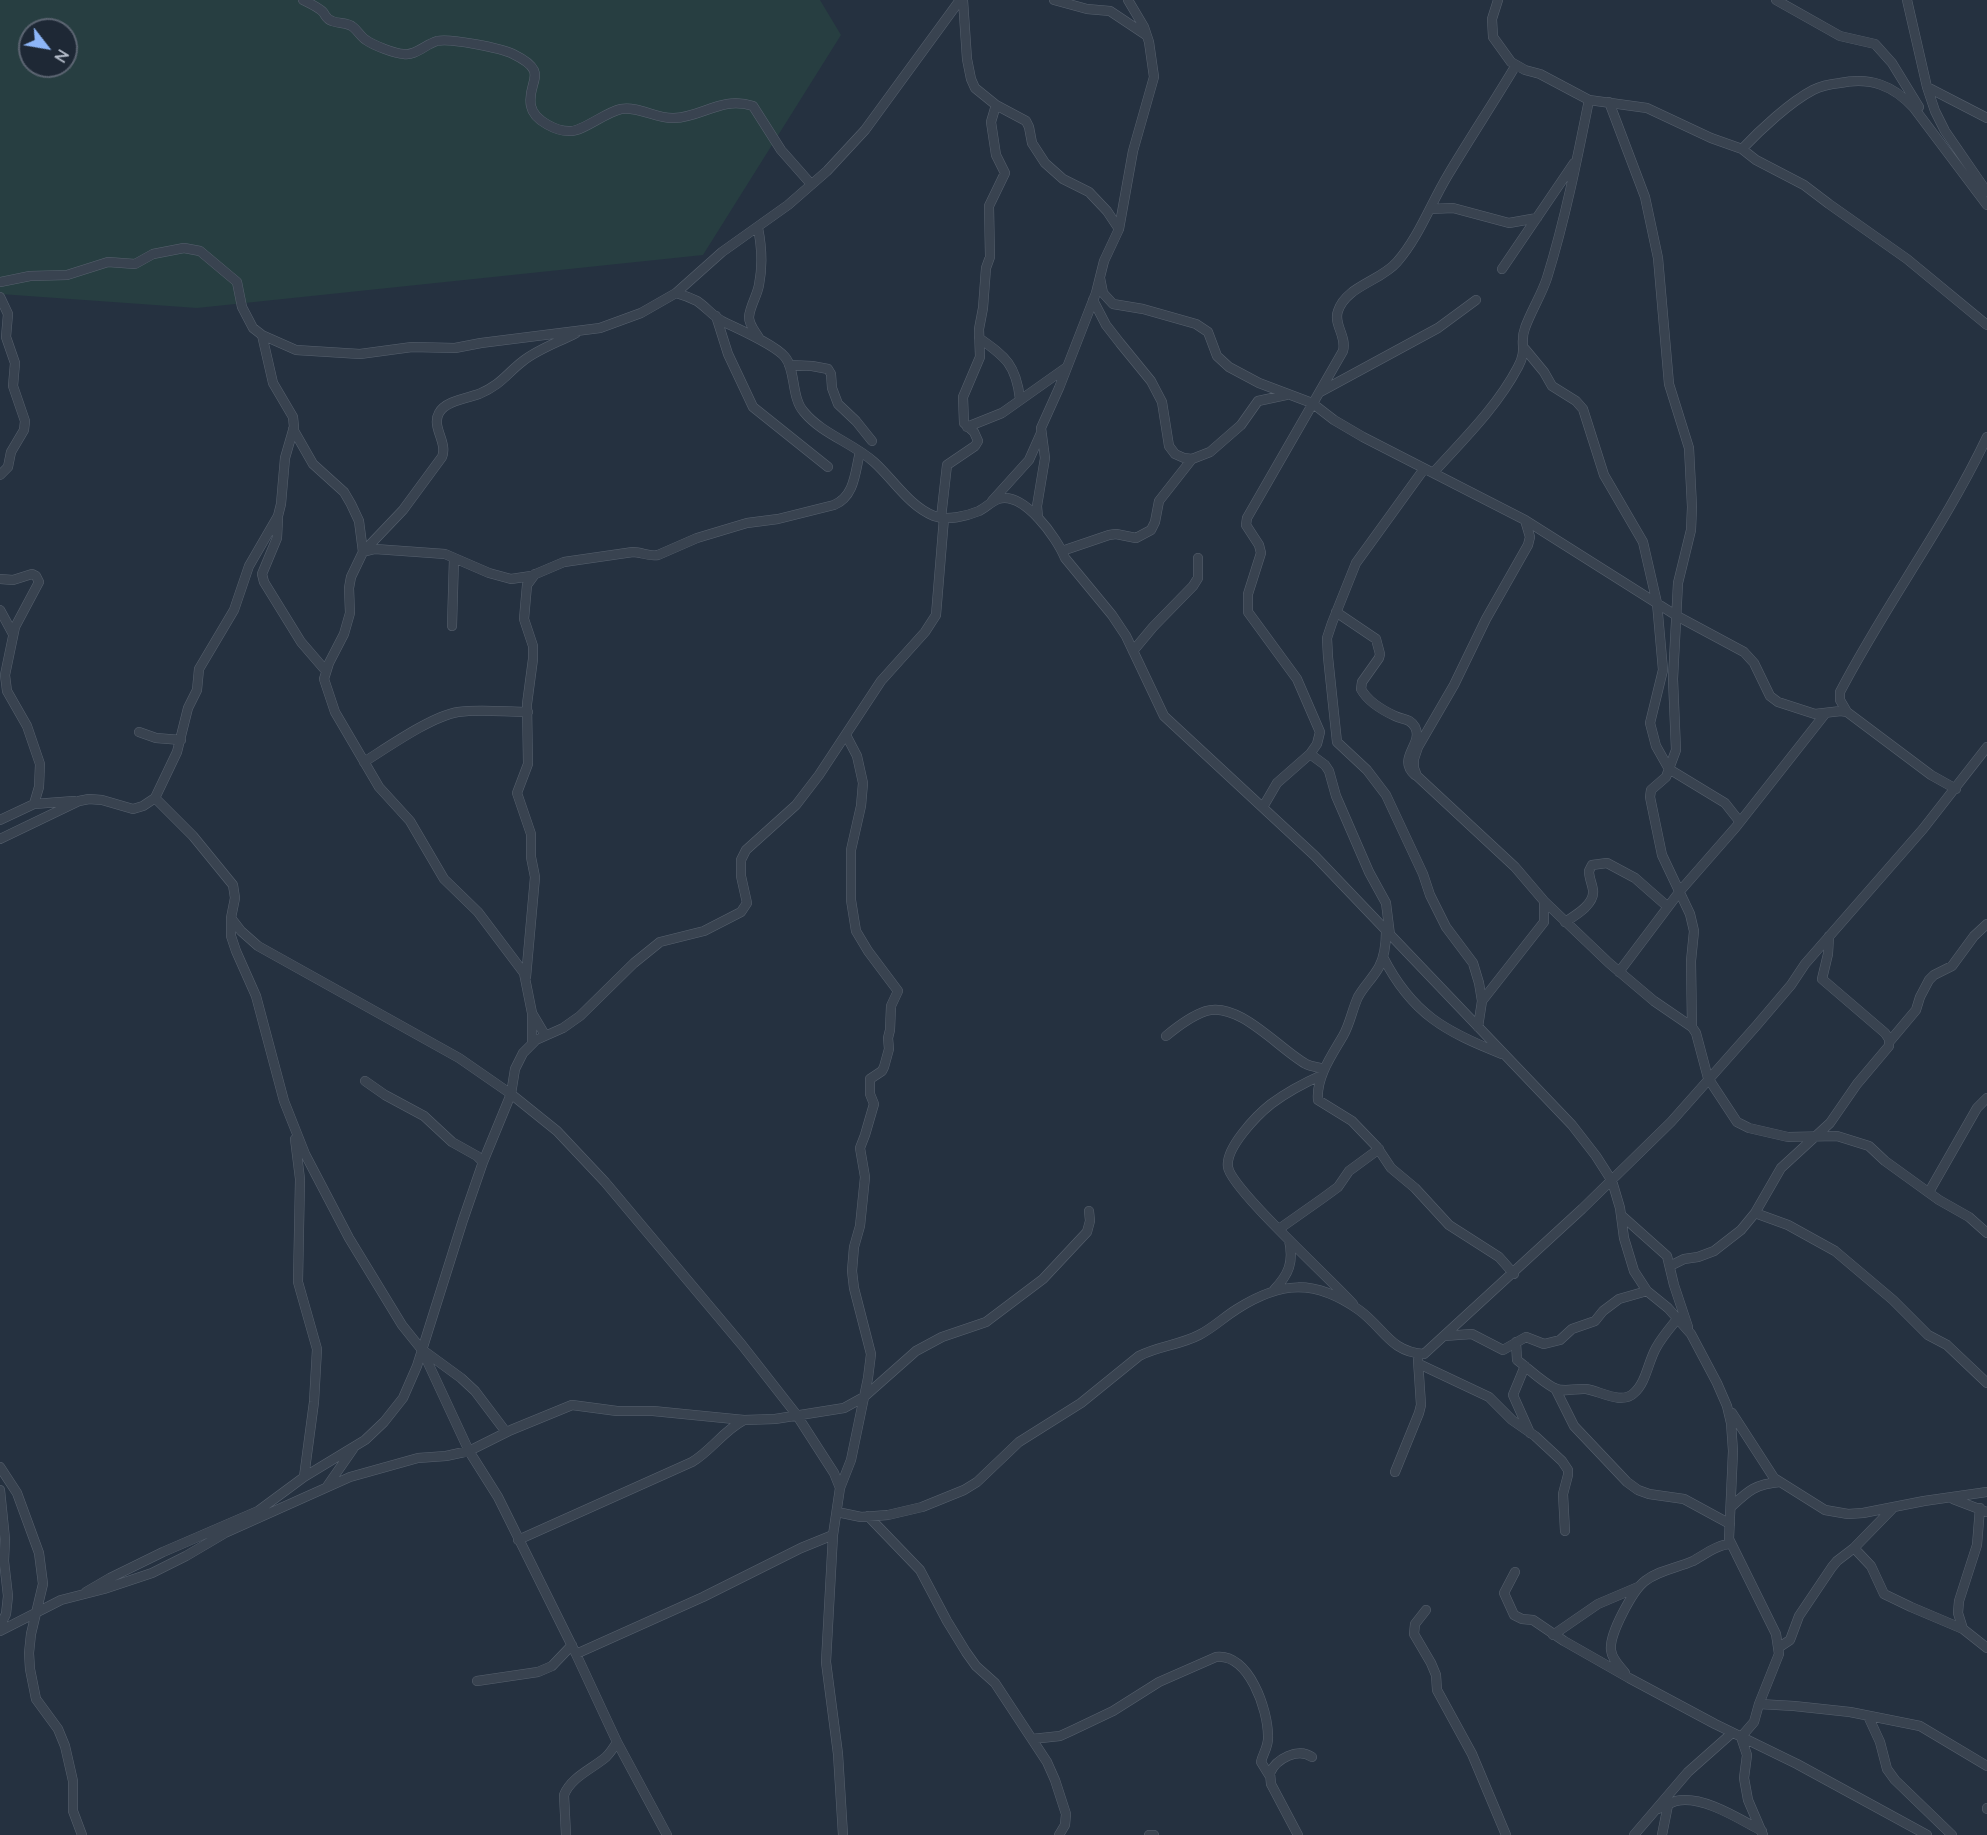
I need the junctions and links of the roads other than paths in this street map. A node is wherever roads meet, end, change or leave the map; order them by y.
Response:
1 (303, 0) edge
2 (1054, 0) edge
3 (1128, 0) edge
4 (1498, 0) edge
5 (1776, 0) edge
6 (1907, 0) edge
7 (961, 1) edge
8 (1146, 35) junction
9 (1516, 65) junction
10 (1927, 87) junction
11 (1589, 100) junction
12 (1609, 102) junction
13 (996, 105) junction
14 (1987, 118) edge
15 (1938, 140) junction
16 (1742, 149) junction
17 (1577, 159) junction
18 (812, 184) junction
19 (1987, 192) edge
20 (1987, 205) edge
21 (1430, 208) junction
22 (1537, 218) junction
23 (758, 228) junction
24 (1119, 229) junction
25 (1502, 270) dead end
26 (1100, 278) junction
27 (0, 282) edge
28 (676, 292) junction
29 (0, 297) edge
30 (1093, 300) junction
31 (1476, 300) dead end
32 (716, 316) junction
33 (1987, 325) edge
34 (581, 331) junction
35 (262, 334) junction
36 (979, 338) junction
37 (761, 341) junction
38 (1525, 350) junction
39 (789, 365) junction
40 (1067, 367) junction
41 (1318, 393) junction
42 (1288, 394) junction
43 (1020, 399) junction
44 (1312, 404) junction
45 (967, 427) junction
46 (293, 429) junction
47 (1041, 433) junction
48 (1987, 437) edge
49 (872, 441) dead end
50 (860, 452) junction
51 (1192, 459) junction
52 (828, 467) dead end
53 (1428, 471) junction
54 (0, 476) edge
55 (990, 504) junction
56 (278, 516) junction
57 (943, 518) junction
58 (1038, 518) junction
59 (1525, 520) junction
60 (1062, 551) junction
61 (363, 552) junction
62 (454, 558) junction
63 (1198, 558) dead end
64 (535, 574) junction
65 (0, 579) edge
66 (1657, 603) junction
67 (0, 610) edge
68 (1336, 612) junction
69 (1677, 616) junction
70 (452, 626) dead end
71 (13, 634) junction
72 (1133, 651) junction
73 (326, 671) junction
74 (528, 712) junction
75 (1847, 712) junction
76 (1825, 714) junction
77 (139, 732) dead end
78 (846, 735) junction
79 (181, 740) junction
80 (1987, 747) edge
81 (1310, 754) junction
82 (364, 762) junction
83 (1669, 769) junction
84 (1420, 780) junction
85 (1956, 789) junction
86 (155, 798) junction
87 (79, 801) junction
88 (34, 804) junction
89 (1263, 807) junction
90 (0, 820) edge
91 (1740, 822) junction
92 (2, 836) edge
93 (1680, 891) junction
94 (1544, 901) junction
95 (1668, 907) junction
96 (231, 918) junction
97 (1566, 922) junction
98 (1987, 924) edge
99 (1388, 933) junction
100 (1829, 936) junction
101 (1383, 957) junction
102 (1619, 972) junction
103 (526, 977) junction
104 (1482, 1001) junction
105 (532, 1013) junction
106 (1479, 1027) junction
107 (1692, 1027) junction
108 (545, 1035) junction
109 (1166, 1036) dead end
110 (1890, 1041) junction
111 (532, 1043) junction
112 (1507, 1056) junction
113 (1323, 1072) junction
114 (1708, 1078) junction
115 (365, 1081) dead end
116 (512, 1094) junction
117 (1987, 1098) edge
118 (293, 1125) junction
119 (1814, 1137) junction
120 (1379, 1149) junction
121 (483, 1162) junction
122 (1612, 1181) junction
123 (1929, 1192) junction
124 (1089, 1211) dead end
125 (1755, 1213) junction
126 (1621, 1215) junction
127 (1279, 1229) junction
128 (1987, 1233) edge
129 (1288, 1238) junction
130 (1670, 1266) junction
131 (1514, 1274) junction
132 (1273, 1291) junction
133 (1647, 1291) junction
134 (1358, 1309) junction
135 (1678, 1318) junction
136 (1691, 1334) junction
137 (1444, 1336) junction
138 (1516, 1342) junction
139 (422, 1350) junction
140 (1418, 1359) junction
141 (1525, 1366) junction
142 (1987, 1383) edge
143 (1555, 1388) junction
144 (864, 1397) junction
145 (1727, 1406) junction
146 (796, 1414) junction
147 (744, 1420) junction
148 (506, 1432) junction
149 (1530, 1433) junction
150 (354, 1447) junction
151 (469, 1451) junction
152 (0, 1467) edge
153 (1395, 1472) dead end
154 (304, 1478) junction
155 (1780, 1482) junction
156 (327, 1486) junction
157 (840, 1488) junction
158 (0, 1490) edge
159 (1987, 1491) edge
160 (1951, 1498) junction
161 (1732, 1506) junction
162 (1892, 1509) junction
163 (1983, 1510) edge
164 (837, 1512) junction
165 (868, 1516) junction
166 (1730, 1524) junction
167 (1565, 1531) dead end
168 (833, 1535) junction
169 (518, 1539) junction
170 (1731, 1544) junction
171 (1854, 1548) junction
172 (2, 1562) edge
173 (1515, 1572) dead end
174 (1638, 1587) junction
175 (86, 1592) junction
176 (1426, 1610) dead end
177 (35, 1614) junction
178 (0, 1626) edge
179 (1963, 1629) junction
180 (0, 1631) edge
181 (1553, 1635) junction
182 (572, 1645) junction
183 (1778, 1648) junction
184 (1987, 1648) edge
185 (576, 1654) junction
186 (1629, 1678) junction
187 (477, 1681) dead end
188 (1759, 1704) junction
189 (1868, 1716) junction
190 (1732, 1732) junction
191 (1742, 1737) junction
192 (1032, 1739) junction
193 (617, 1742) junction
194 (1312, 1757) dead end
195 (1987, 1766) edge
196 (1269, 1775) junction
197 (1668, 1805) junction
198 (1657, 1809) junction
199 (1763, 1833) edge
200 (82, 1835) edge
201 (566, 1835) edge
202 (667, 1835) edge
203 (843, 1835) edge
204 (1059, 1835) edge
205 (1149, 1835) edge
206 (1154, 1835) edge
207 (1298, 1835) edge
208 (1506, 1835) edge
209 (1634, 1835) edge
210 (1662, 1835) edge
211 (1927, 1835) edge
212 (1952, 1835) edge

1 - 18 street
2 - 8 street
3 - 8 street
4 - 9 street
5 - 15 street
6 - 10 street
7 - 13 street
7 - 18 street
8 - 24 street
9 - 11 street
9 - 21 street
10 - 14 street
10 - 19 street
11 - 12 street
11 - 17 street
12 - 16 street
12 - 69 street
13 - 24 street
13 - 36 street
15 - 16 street
15 - 20 street
16 - 33 street
17 - 22 street
17 - 38 street
18 - 23 street
21 - 22 street
21 - 41 street
22 - 25 street
23 - 28 street
23 - 37 street
24 - 26 street
26 - 30 street
26 - 42 street
27 - 35 street
28 - 32 street
28 - 34 street
29 - 54 street
30 - 40 street
30 - 51 street
31 - 41 street
32 - 37 street
32 - 52 street
34 - 35 street
34 - 61 street
35 - 46 street
36 - 43 street
36 - 45 street
37 - 39 street
38 - 53 street
38 - 66 street
39 - 49 street
39 - 50 street
40 - 43 street
40 - 47 street
41 - 44 street
42 - 44 street
42 - 51 street
43 - 45 street
44 - 53 street
44 - 81 street
45 - 57 street
46 - 56 street
46 - 61 street
47 - 55 street
47 - 58 street
48 - 75 street
50 - 57 street
50 - 64 street
51 - 60 street
53 - 59 street
53 - 68 street
55 - 57 street
55 - 58 street
56 - 73 street
56 - 79 street
57 - 78 street
58 - 60 street
59 - 66 street
59 - 84 street
60 - 72 street
61 - 62 street
61 - 73 street
62 - 64 street
62 - 70 street
63 - 72 street
64 - 74 street
65 - 71 street
66 - 69 street
66 - 83 street
67 - 71 street
68 - 84 street
68 - 104 street
69 - 76 street
69 - 83 street
71 - 88 street
72 - 89 street
73 - 82 street
74 - 82 street
74 - 103 street
75 - 76 street
75 - 85 street
76 - 91 street
77 - 79 street
78 - 108 street
78 - 144 street
79 - 86 street
80 - 85 street
81 - 89 street
81 - 99 street
82 - 103 street
83 - 91 street
83 - 93 street
84 - 94 street
85 - 100 street
86 - 87 street
86 - 96 street
87 - 88 street
87 - 92 street
88 - 90 street
89 - 99 street
91 - 93 street
93 - 95 street
93 - 107 street
94 - 97 street
94 - 104 street
95 - 97 street
95 - 102 street
96 - 116 street
96 - 118 street
97 - 102 street
98 - 110 street
99 - 101 street
99 - 106 street
100 - 110 street
100 - 114 street
101 - 112 street
101 - 113 street
102 - 107 street
103 - 105 street
104 - 106 street
105 - 108 street
105 - 111 street
106 - 112 street
107 - 114 street
108 - 111 street
109 - 113 street
110 - 119 street
111 - 116 street
112 - 122 street
113 - 120 street
113 - 127 street
114 - 119 street
114 - 122 street
115 - 121 street
116 - 121 street
116 - 146 street
117 - 123 street
118 - 139 street
118 - 154 street
119 - 123 street
119 - 125 street
120 - 127 street
120 - 131 street
121 - 139 street
122 - 126 street
122 - 131 street
123 - 128 street
124 - 144 street
125 - 130 street
125 - 142 street
126 - 130 street
126 - 133 street
127 - 129 street
129 - 132 street
129 - 134 street
130 - 136 street
131 - 137 street
132 - 134 street
132 - 165 street
133 - 135 street
133 - 138 street
134 - 140 street
135 - 136 street
135 - 143 street
136 - 145 street
137 - 138 street
137 - 140 street
138 - 141 street
139 - 148 street
139 - 150 street
139 - 151 street
140 - 149 street
140 - 153 street
141 - 143 street
141 - 149 street
143 - 166 street
144 - 146 street
144 - 157 street
145 - 155 street
145 - 161 street
146 - 147 street
146 - 157 street
147 - 148 street
147 - 169 street
148 - 151 street
149 - 167 street
150 - 154 street
150 - 156 street
151 - 156 street
151 - 169 street
152 - 177 street
154 - 175 street
155 - 161 street
155 - 162 street
156 - 175 street
157 - 164 street
158 - 172 street
159 - 160 street
160 - 162 street
160 - 163 street
161 - 166 street
162 - 171 street
163 - 179 street
164 - 165 street
164 - 168 street
165 - 192 street
166 - 170 street
168 - 185 street
168 - 203 street
169 - 182 street
170 - 174 street
170 - 183 street
171 - 179 street
171 - 183 street
172 - 178 street
173 - 181 street
174 - 181 street
174 - 186 street
175 - 177 street
176 - 208 street
177 - 180 street
177 - 200 street
179 - 184 street
181 - 186 street
182 - 185 street
182 - 187 street
183 - 188 street
185 - 193 street
186 - 190 street
188 - 189 street
188 - 191 street
189 - 195 street
189 - 212 street
190 - 191 street
190 - 198 street
191 - 199 street
191 - 211 street
192 - 196 street
192 - 204 street
193 - 201 street
193 - 202 street
194 - 196 street
196 - 207 street
197 - 198 street
197 - 199 street
197 - 210 street
198 - 209 street
205 - 206 street

